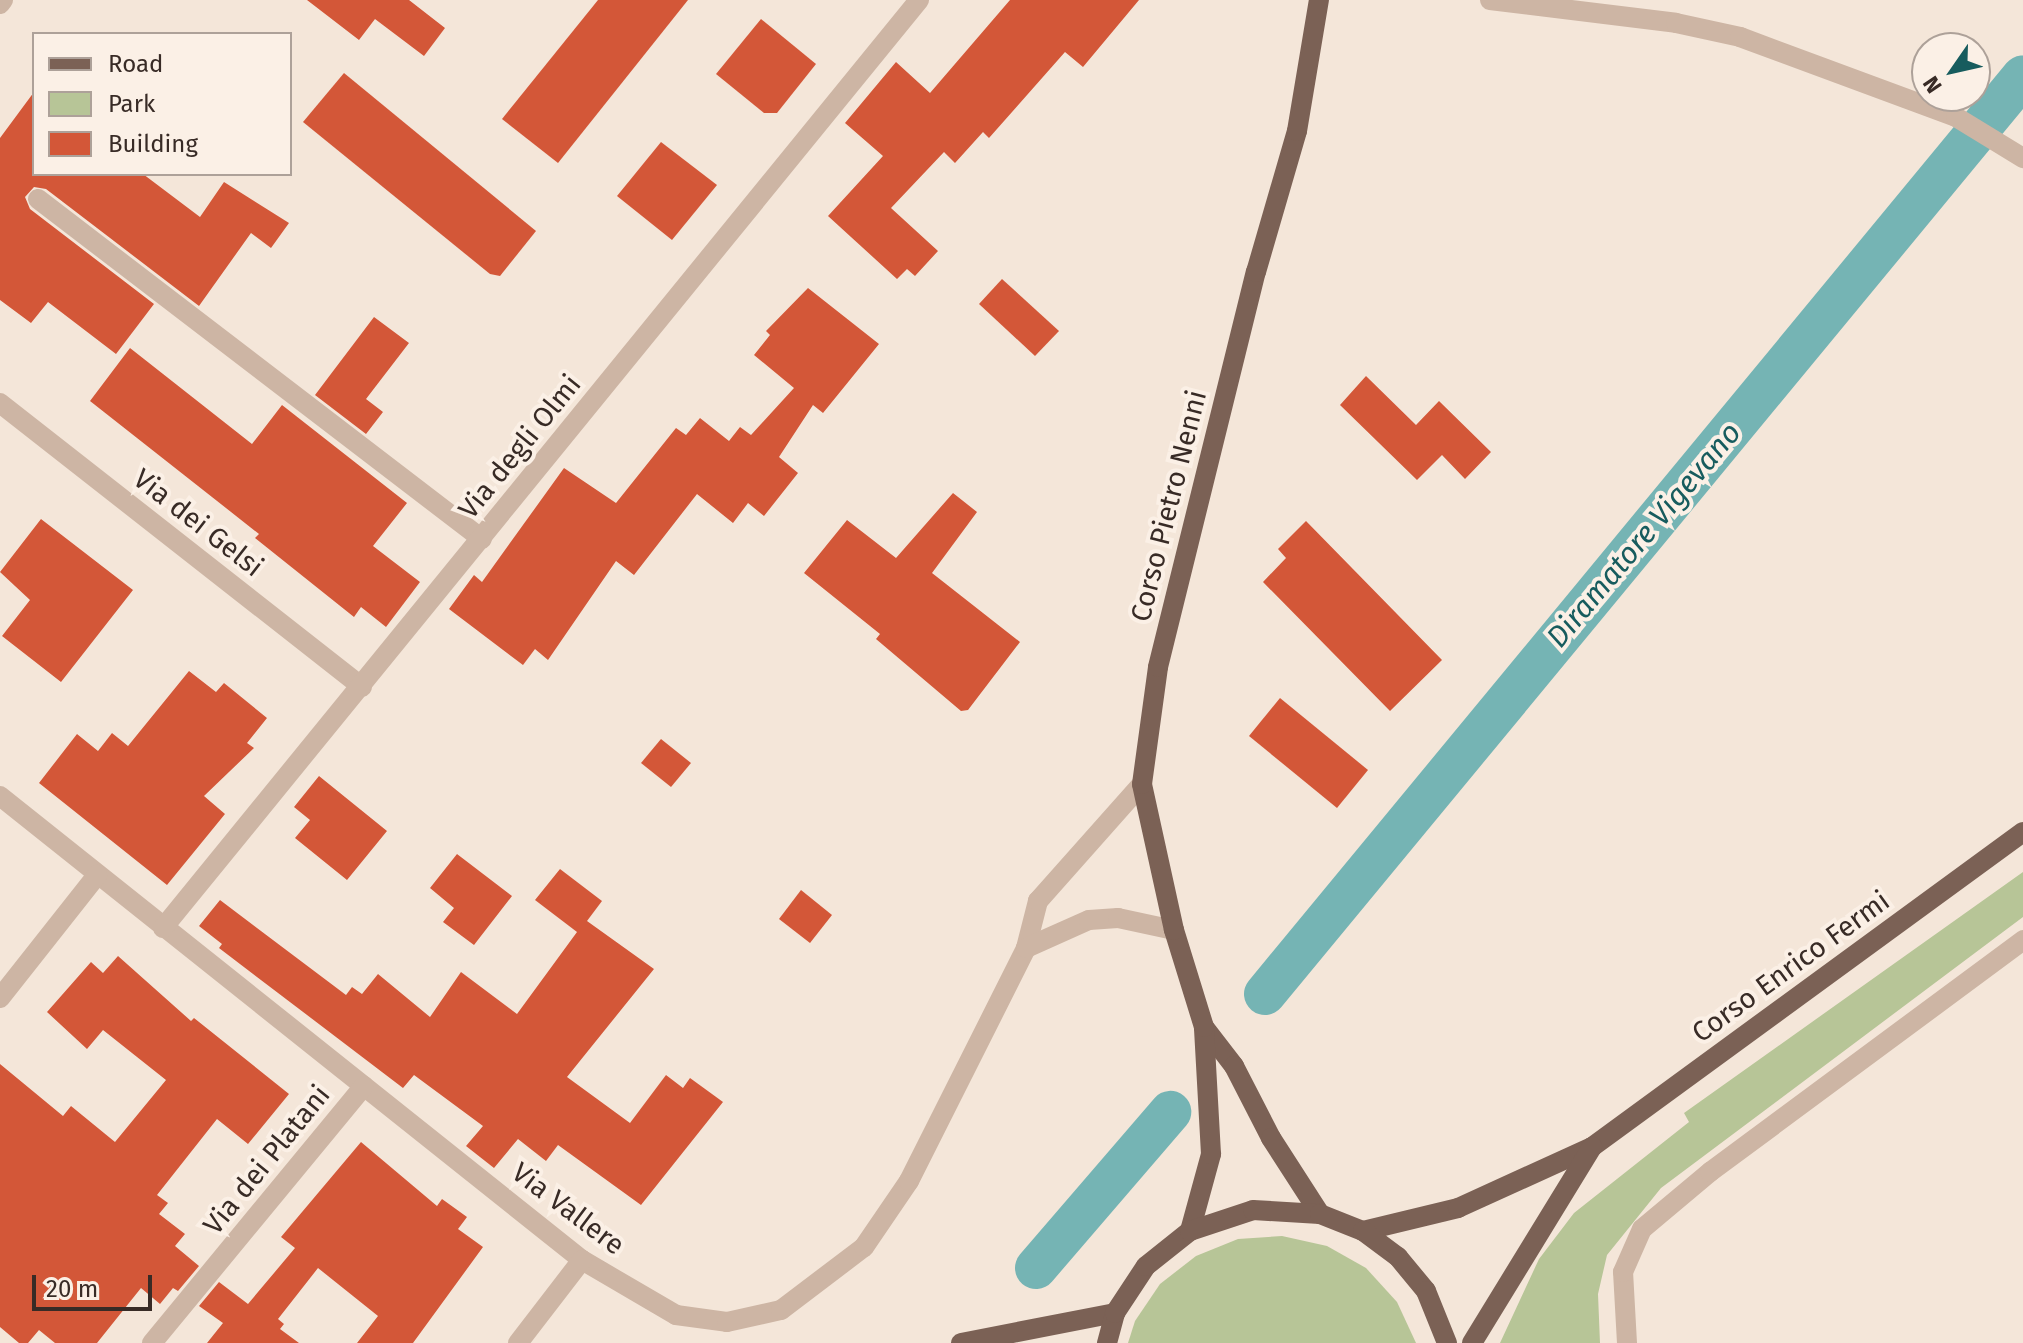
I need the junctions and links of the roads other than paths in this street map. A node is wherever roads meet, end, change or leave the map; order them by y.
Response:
1 (919, 0) edge
2 (1319, 0) edge
3 (1490, 0) edge
4 (2014, 153) edge
5 (38, 199) dead end
6 (0, 403) edge
7 (482, 539) junction
8 (362, 687) junction
9 (1142, 784) junction
10 (0, 796) edge
11 (2023, 832) edge
12 (97, 875) junction
13 (163, 928) junction
14 (1174, 930) junction
15 (2023, 940) edge
16 (1026, 948) junction
17 (0, 998) edge
18 (1204, 1027) junction
19 (364, 1086) junction
20 (1592, 1147) junction
21 (1320, 1214) junction
22 (1190, 1231) junction
23 (1363, 1231) junction
24 (582, 1260) junction
25 (1115, 1313) junction
26 (152, 1343) edge
27 (518, 1343) edge
28 (961, 1343) edge
29 (1107, 1343) edge
30 (1447, 1343) edge
31 (1472, 1343) edge
32 (1627, 1343) edge

1 - 7 street, Via degli Olmi
2 - 9 main road, Corso Pietro Nenni
3 - 4 street
5 - 7 street
6 - 8 street, Via dei Gelsi
7 - 8 street, Via degli Olmi
8 - 13 street, Via degli Olmi
9 - 14 main road, Corso Pietro Nenni
9 - 16 street, Via Vallere
10 - 12 street, Via Vallere
11 - 20 main road, Corso Enrico Fermi
12 - 13 street, Via Vallere
12 - 17 street
13 - 19 street, Via Vallere
14 - 16 street
14 - 18 main road, Corso Pietro Nenni
15 - 32 street
16 - 24 street, Via Vallere
18 - 21 main road, Corso Pietro Nenni
18 - 22 main road, Corso Pietro Nenni
19 - 24 street, Via Vallere
19 - 26 street, Via dei Platani
20 - 23 main road, Corso Enrico Fermi
20 - 31 main road, Corso Enrico Fermi
21 - 22 main road
21 - 23 main road
22 - 25 main road
23 - 30 main road
24 - 27 street
25 - 28 main road
25 - 29 main road

